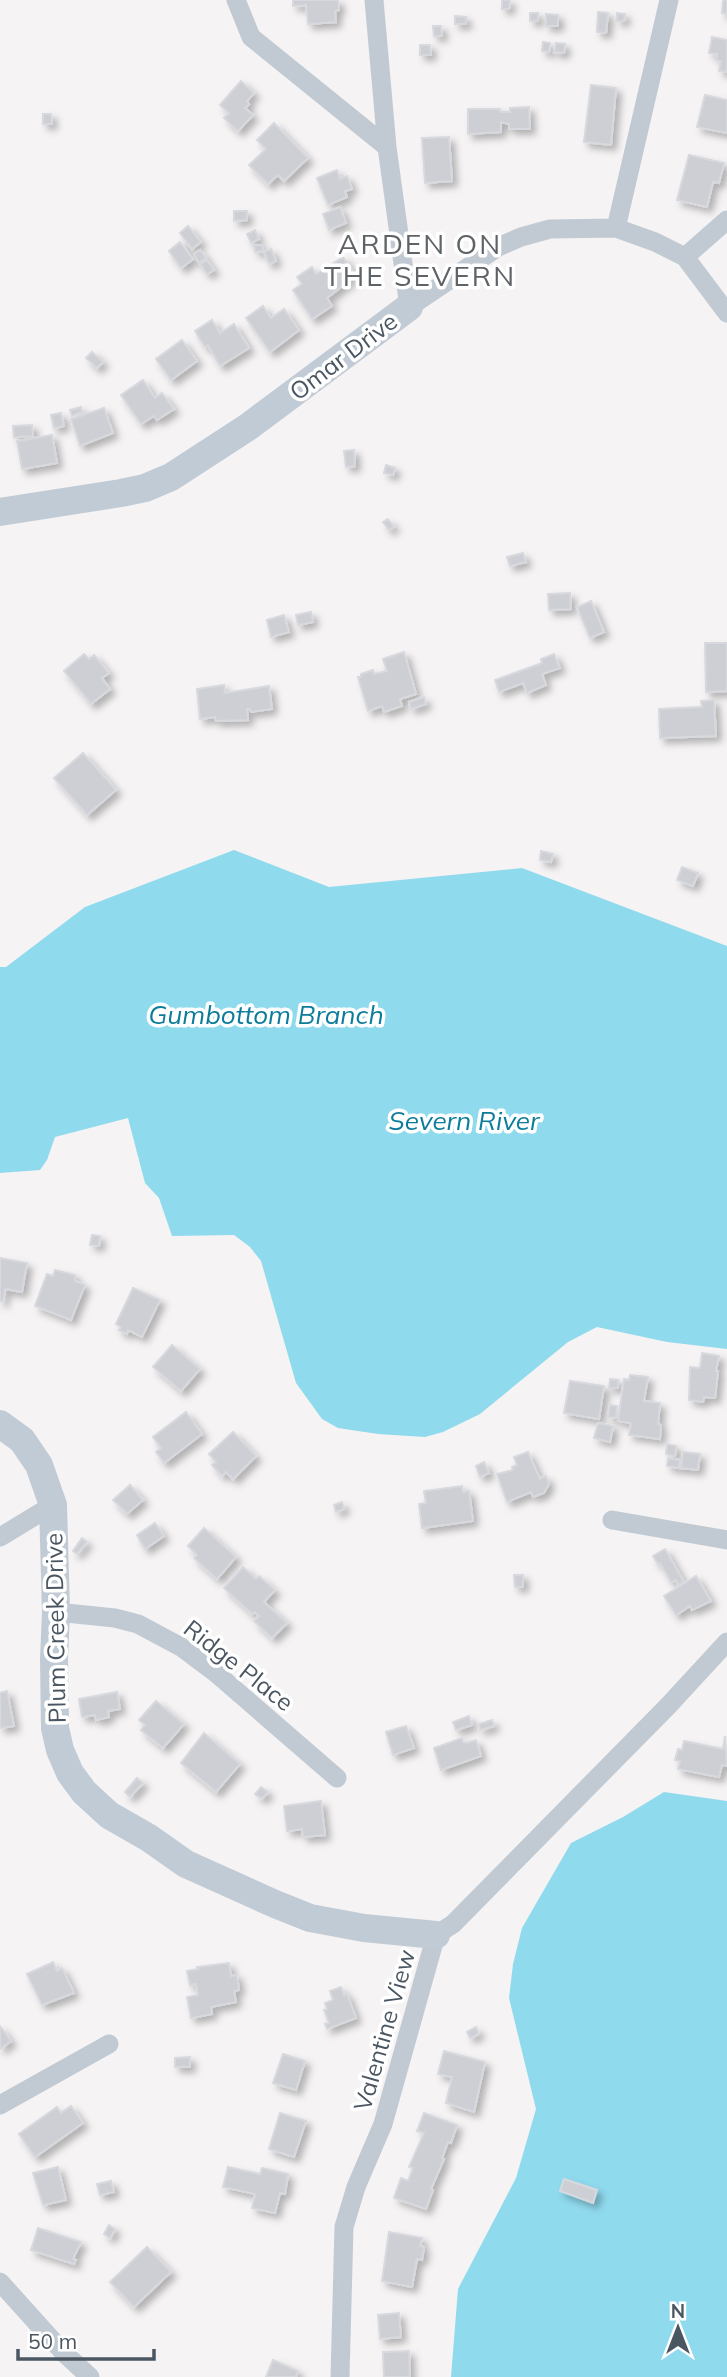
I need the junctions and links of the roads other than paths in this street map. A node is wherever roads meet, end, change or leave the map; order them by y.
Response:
1 (236, 0) edge
2 (373, 0) edge
3 (669, 0) edge
4 (387, 147) junction
5 (727, 220) edge
6 (616, 229) junction
7 (685, 257) junction
8 (409, 307) junction
9 (727, 313) edge
10 (0, 512) edge
11 (0, 1424) edge
12 (53, 1505) junction
13 (612, 1520) dead end
14 (0, 1537) edge
15 (727, 1540) edge
16 (56, 1612) junction
17 (727, 1643) edge
18 (337, 1778) dead end
19 (436, 1935) junction
20 (109, 2044) dead end
21 (0, 2105) edge
22 (0, 2282) edge
23 (90, 2377) edge
24 (340, 2377) edge

1 - 4 street
2 - 4 street
3 - 6 street
4 - 8 street
5 - 7 street
6 - 7 street, Omar Drive
6 - 8 street, Omar Drive
7 - 9 street
8 - 10 street, Omar Drive
11 - 12 street, Plum Creek Drive
12 - 14 street
12 - 16 street, Plum Creek Drive
13 - 15 street
16 - 18 street, Ridge Place
16 - 19 street, Plum Creek Drive
17 - 19 street, Valentine View
19 - 24 street, Valentine View
20 - 21 street
22 - 23 street

